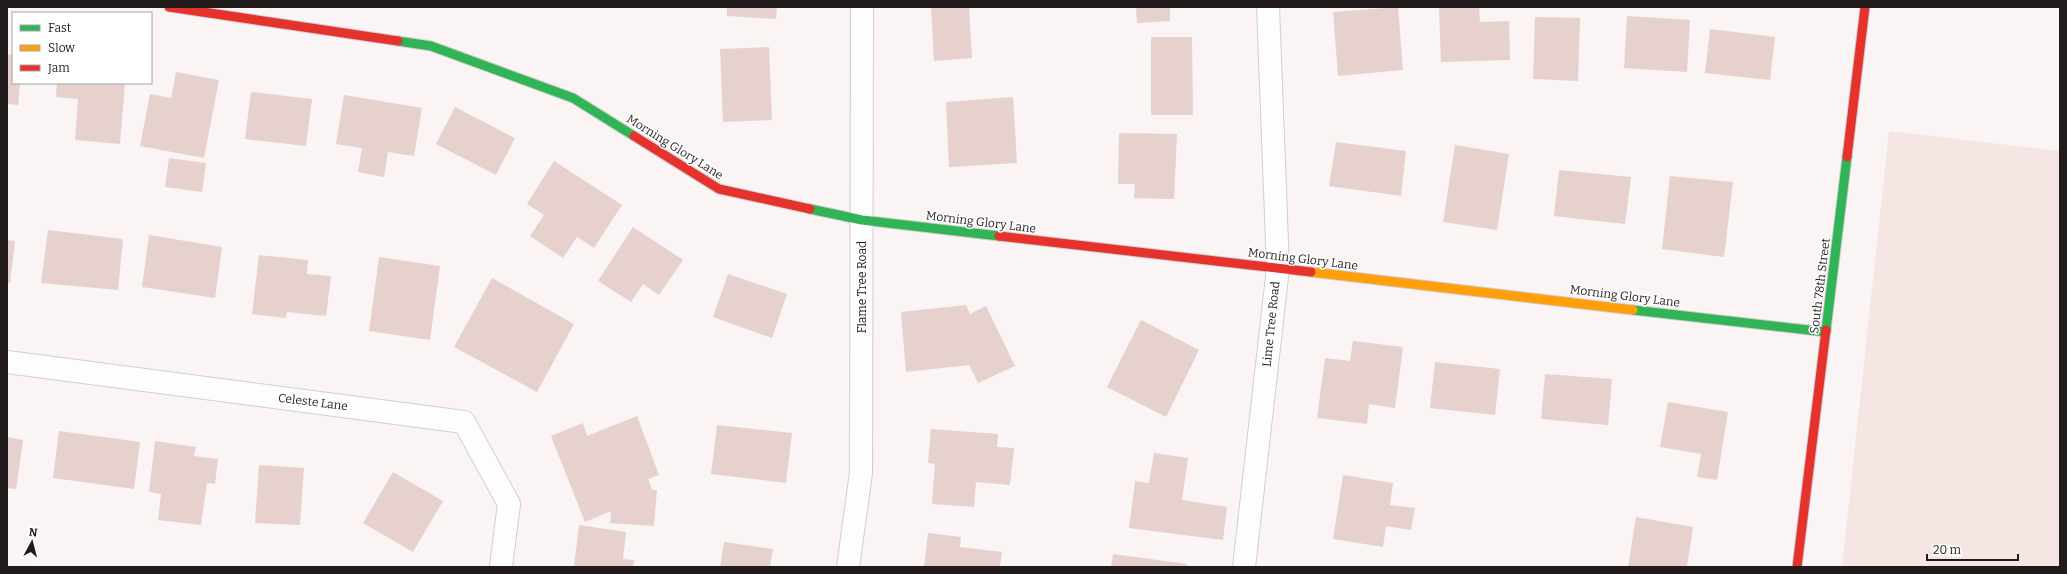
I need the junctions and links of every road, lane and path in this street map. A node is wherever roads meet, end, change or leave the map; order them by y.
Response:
1 (169, 7) edge
2 (862, 7) edge
3 (1268, 7) edge
4 (1865, 7) edge
5 (862, 220) junction
6 (1278, 268) junction
7 (1826, 332) junction
8 (7, 362) edge
9 (501, 567) edge
10 (848, 567) edge
11 (1244, 567) edge
12 (1797, 567) edge

1 - 5 street, Morning Glory Lane
2 - 5 street, Flame Tree Road
3 - 6 street, Lime Tree Road
4 - 7 street, South 78th Street
5 - 6 street, Morning Glory Lane
5 - 10 street, Flame Tree Road
6 - 7 street, Morning Glory Lane
6 - 11 street, Lime Tree Road
7 - 12 street, South 78th Street
8 - 9 street, Celeste Lane

